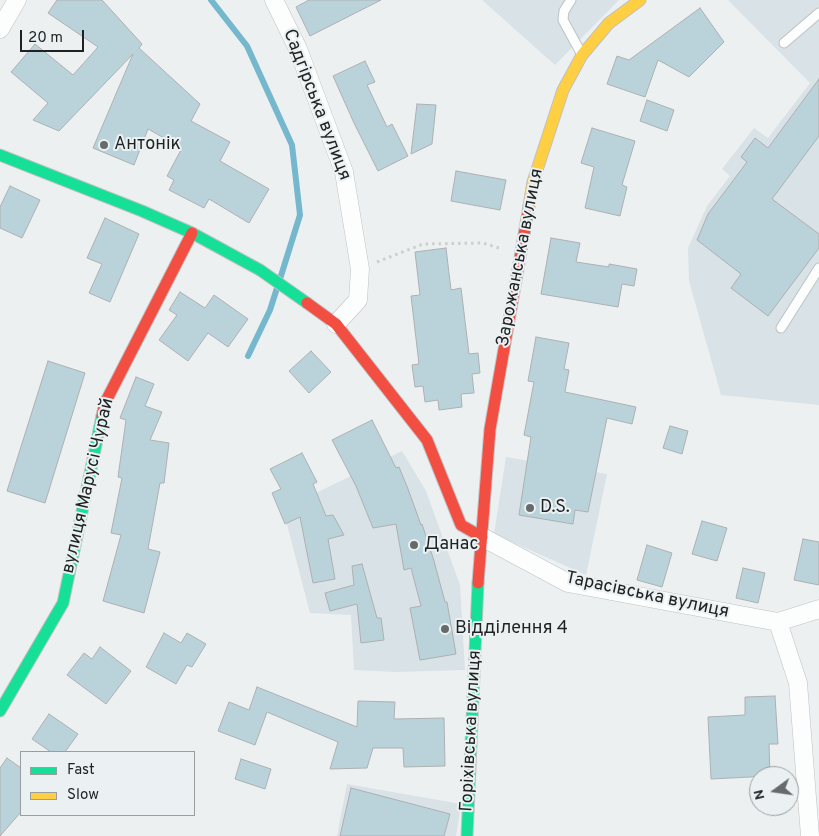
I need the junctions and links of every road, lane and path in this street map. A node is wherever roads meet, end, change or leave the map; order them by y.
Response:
1 (17, 0) edge
2 (274, 0) edge
3 (571, 0) edge
4 (640, 0) edge
5 (819, 13) edge
6 (0, 29) edge
7 (784, 44) dead end
8 (582, 55) junction
9 (0, 155) edge
10 (192, 233) junction
11 (521, 253) junction
12 (819, 268) edge
13 (360, 269) junction
14 (336, 324) junction
15 (781, 328) dead end
16 (490, 429) joint
17 (482, 537) junction
18 (819, 609) edge
19 (778, 622) junction
20 (0, 711) edge
21 (467, 836) edge
22 (810, 836) edge

1 - 6 street
2 - 13 street, Садгірська вулиця
3 - 8 lane
4 - 8 street, Зарожанська вулиця
5 - 7 lane
8 - 11 street, Зарожанська вулиця
9 - 10 street
10 - 14 street
10 - 20 street, вулиця Марусі Чурай
11 - 13 path
11 - 16 street, Зарожанська вулиця
12 - 15 lane
13 - 14 street, Садгірська вулиця
14 - 17 street
16 - 17 street, Горіхівська вулиця
17 - 19 street, Тарасівська вулиця
17 - 21 street, Горіхівська вулиця
18 - 19 street, Тарасівська вулиця
19 - 22 street

